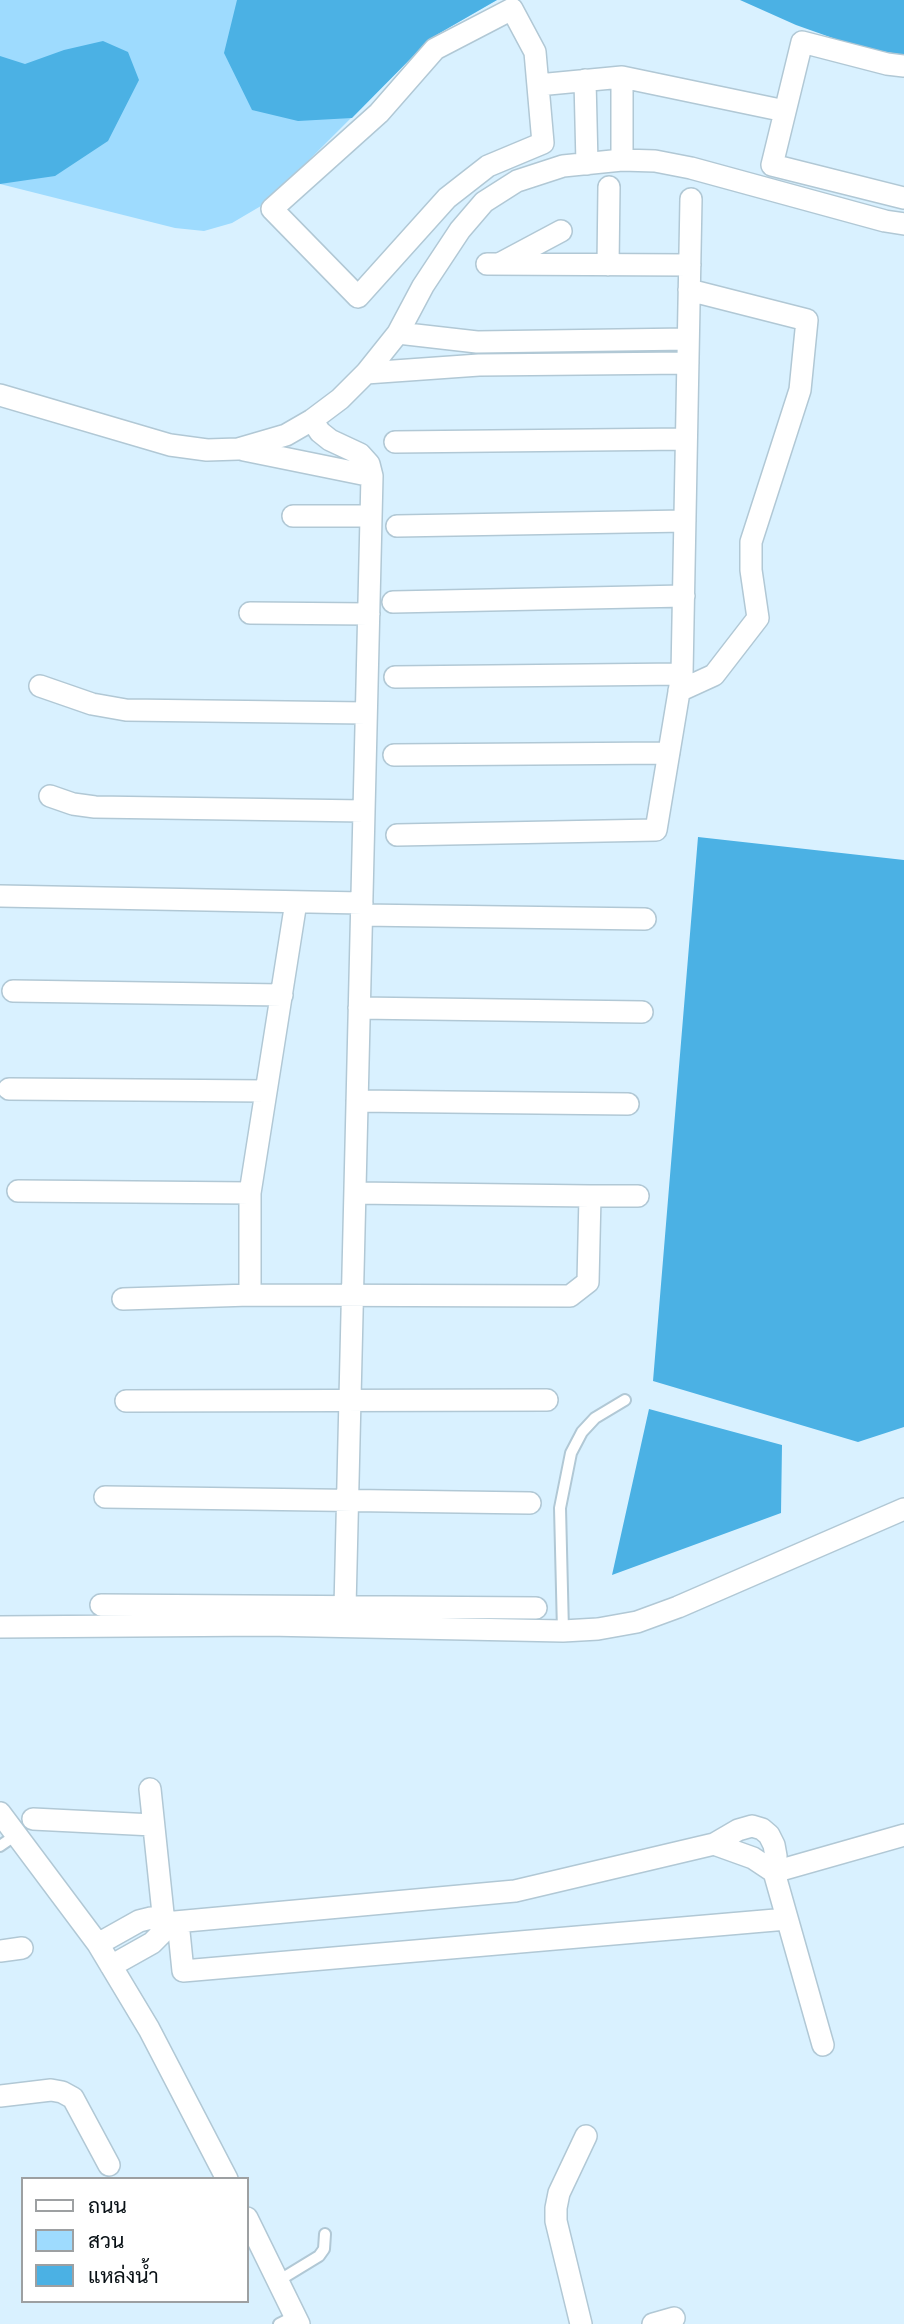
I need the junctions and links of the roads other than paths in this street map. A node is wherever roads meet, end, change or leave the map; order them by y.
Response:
1 (904, 66) edge
2 (622, 77) junction
3 (585, 80) junction
4 (538, 86) junction
5 (785, 111) junction
6 (622, 160) junction
7 (587, 163) junction
8 (609, 187) dead end
9 (904, 198) edge
10 (691, 199) dead end
11 (904, 224) edge
12 (561, 230) dead end
13 (608, 265) junction
14 (690, 265) junction
15 (689, 290) junction
16 (398, 333) junction
17 (688, 340) junction
18 (688, 363) junction
19 (366, 373) junction
20 (0, 395) edge
21 (312, 420) junction
22 (686, 439) junction
23 (395, 442) dead end
24 (238, 449) junction
25 (372, 476) junction
26 (293, 516) dead end
27 (371, 516) junction
28 (685, 521) junction
29 (397, 526) dead end
30 (684, 596) junction
31 (393, 602) dead end
32 (250, 613) dead end
33 (369, 614) junction
34 (395, 677) dead end
35 (681, 682) junction
36 (40, 686) dead end
37 (366, 713) junction
38 (669, 753) junction
39 (394, 755) dead end
40 (50, 796) dead end
41 (364, 811) junction
42 (397, 835) dead end
43 (0, 896) edge
44 (296, 902) junction
45 (362, 909) junction
46 (645, 919) dead end
47 (13, 991) dead end
48 (282, 995) junction
49 (359, 1008) junction
50 (642, 1012) dead end
51 (9, 1089) dead end
52 (266, 1091) junction
53 (357, 1101) junction
54 (628, 1104) dead end
55 (18, 1191) dead end
56 (250, 1193) junction
57 (355, 1193) junction
58 (638, 1195) dead end
59 (590, 1196) junction
60 (250, 1295) junction
61 (353, 1295) junction
62 (123, 1298) dead end
63 (350, 1399) junction
64 (547, 1400) dead end
65 (625, 1400) dead end
66 (126, 1401) dead end
67 (105, 1497) dead end
68 (348, 1502) junction
69 (530, 1503) dead end
70 (904, 1509) edge
71 (101, 1605) dead end
72 (345, 1607) junction
73 (536, 1608) dead end
74 (0, 1627) edge
75 (563, 1631) junction
76 (150, 1789) dead end
77 (0, 1813) edge
78 (33, 1819) dead end
79 (153, 1825) junction
80 (904, 1835) edge
81 (8, 1840) edge
82 (714, 1844) junction
83 (774, 1872) junction
84 (787, 1919) junction
85 (171, 1922) junction
86 (98, 1944) junction
87 (22, 1948) dead end
88 (0, 1951) edge
89 (111, 1966) junction
90 (823, 2045) dead end
91 (0, 2096) edge
92 (586, 2136) dead end
93 (109, 2165) dead end
94 (226, 2177) edge
95 (248, 2220) edge
96 (324, 2234) dead end
97 (278, 2281) junction
98 (674, 2318) dead end
99 (291, 2321) edge
100 (581, 2324) edge
101 (653, 2324) edge

1 - 5 street
2 - 3 street
2 - 5 street
2 - 6 street
3 - 4 street
3 - 7 street
4 - 4 street
5 - 9 street
6 - 7 street
6 - 11 street
7 - 16 street
8 - 13 street
10 - 14 street
12 - 13 street
13 - 14 street
14 - 15 street
15 - 17 street
15 - 35 street
16 - 17 street
16 - 19 street
17 - 18 street
18 - 19 street
18 - 22 street
19 - 21 street
20 - 24 street
21 - 24 street
21 - 25 street
22 - 23 street
22 - 28 street
24 - 25 street
25 - 27 street
26 - 27 street
27 - 33 street
28 - 29 street
28 - 30 street
30 - 31 street
30 - 35 street
32 - 33 street
33 - 37 street
34 - 35 street
35 - 38 street
36 - 37 street
37 - 41 street
38 - 39 street
38 - 42 street
40 - 41 street
41 - 45 street
43 - 44 street
44 - 45 street
44 - 48 street
45 - 46 street
45 - 49 street
47 - 48 street
48 - 52 street
49 - 50 street
49 - 53 street
51 - 52 street
52 - 56 street
53 - 54 street
53 - 57 street
55 - 56 street
56 - 60 street
57 - 59 street
57 - 61 street
58 - 59 street
59 - 61 street
60 - 61 street
60 - 62 street
61 - 63 street
63 - 64 street
63 - 66 street
63 - 68 street
65 - 75 lane
67 - 68 street
68 - 69 street
68 - 72 street
70 - 75 street
71 - 72 street
72 - 73 street
74 - 75 street
76 - 79 street
77 - 81 street
78 - 79 street
79 - 85 street
80 - 83 street
81 - 86 street
82 - 83 street
82 - 83 street
82 - 85 street
83 - 84 street
84 - 85 street
84 - 90 street
85 - 86 street
85 - 89 street
86 - 89 street
87 - 88 street
89 - 94 street
91 - 93 street
92 - 100 street
95 - 97 street
96 - 97 lane
97 - 99 street
98 - 101 street

